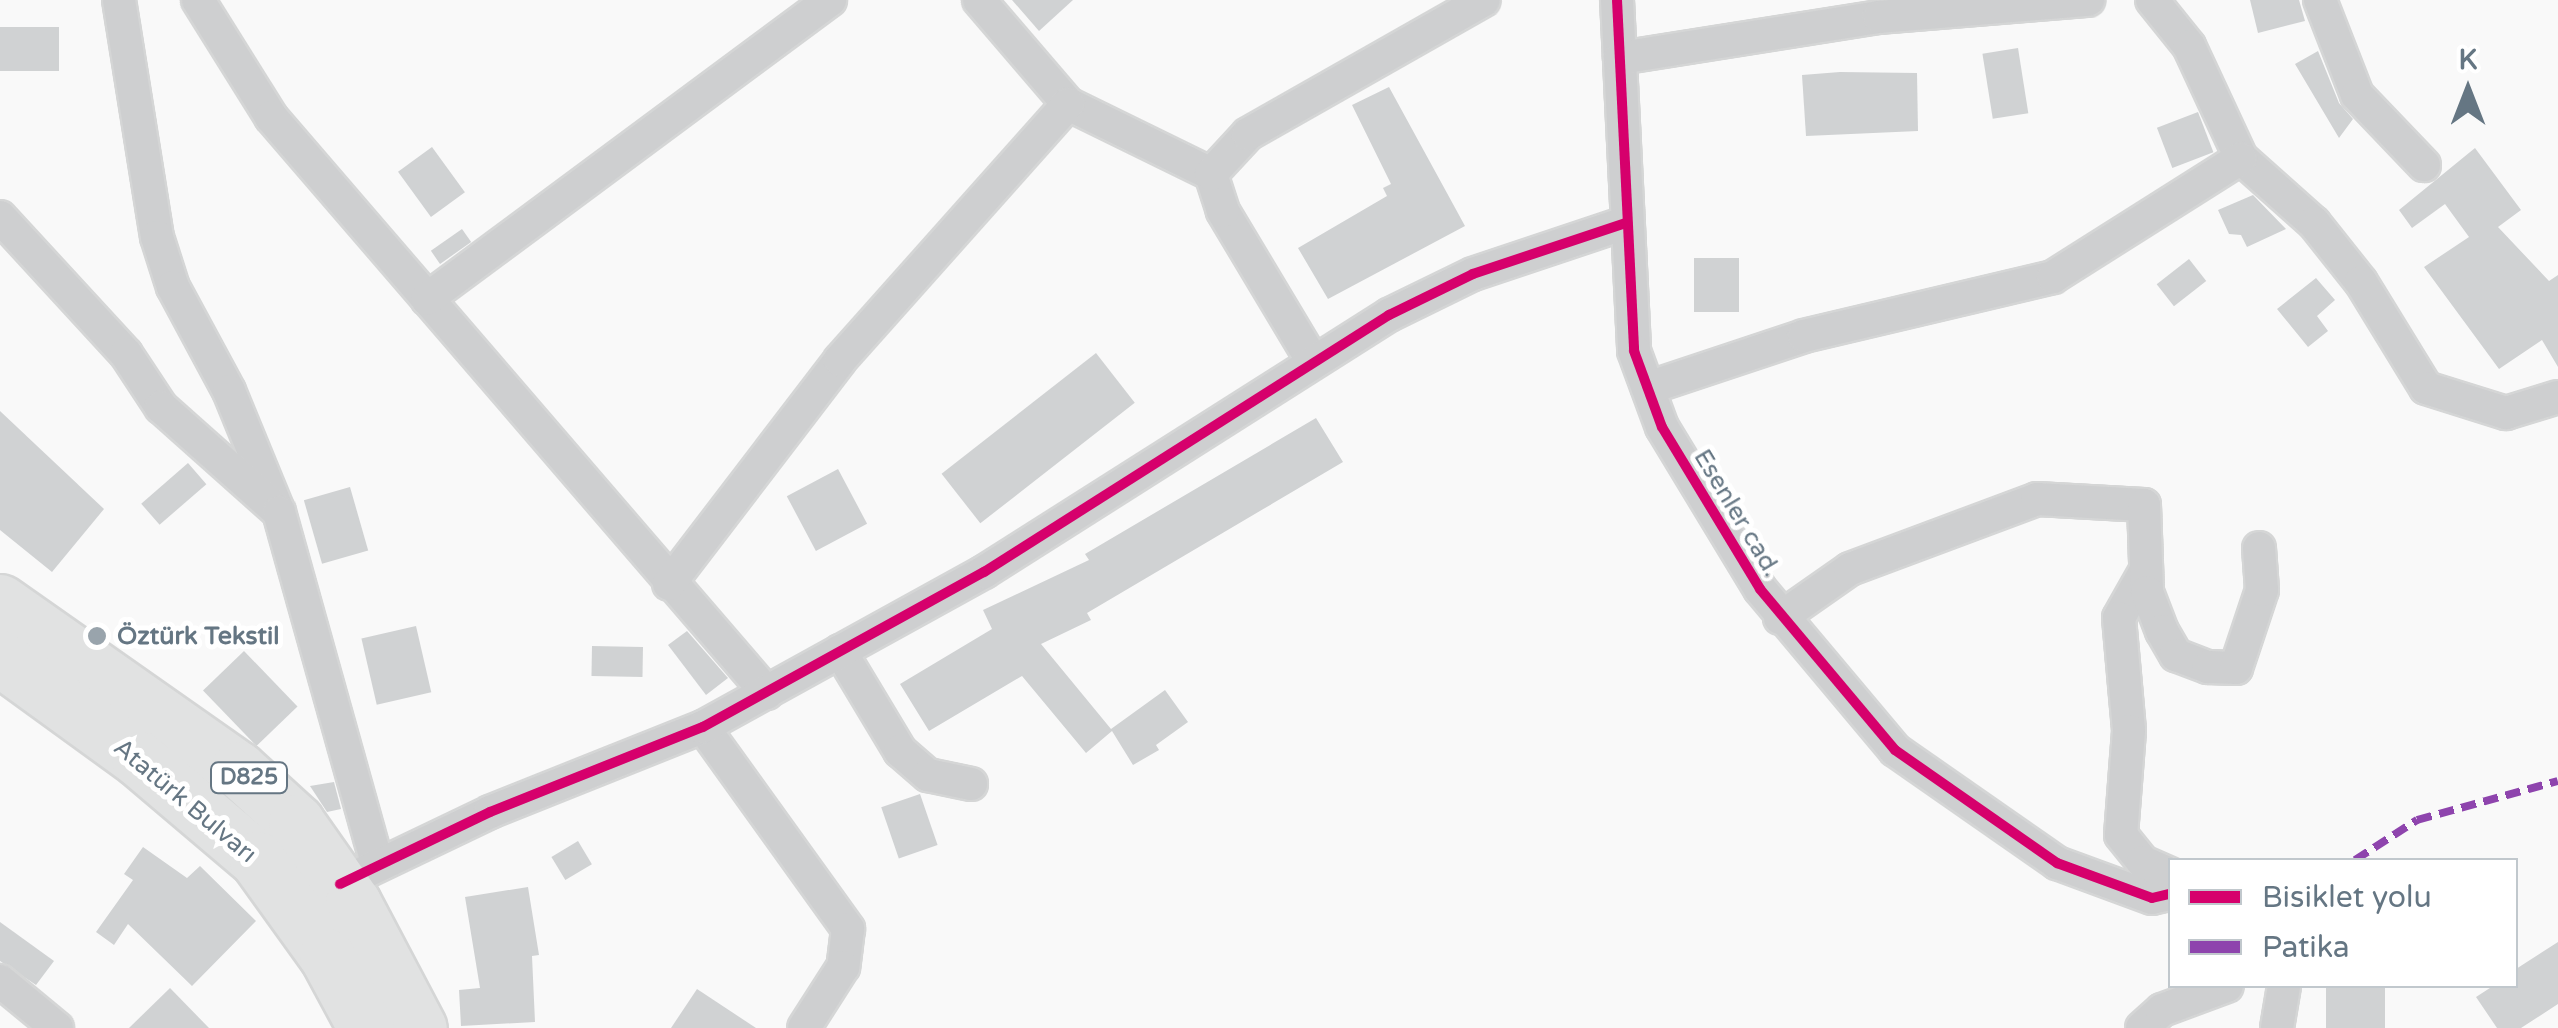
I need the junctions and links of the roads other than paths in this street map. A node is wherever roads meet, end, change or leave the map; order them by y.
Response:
1 (119, 0) edge
2 (198, 0) edge
3 (830, 0) edge
4 (979, 0) edge
5 (1484, 0) edge
6 (1617, 0) edge
7 (2088, 0) edge
8 (2152, 0) edge
9 (2320, 0) edge
10 (1620, 58) junction
11 (1068, 104) junction
12 (2241, 158) junction
13 (2424, 165) dead end
14 (1212, 174) junction
15 (0, 217) edge
16 (1624, 223) junction
17 (427, 299) junction
18 (1312, 360) junction
19 (1648, 388) junction
20 (2558, 397) edge
21 (279, 512) junction
22 (2259, 548) dead end
23 (2146, 570) junction
24 (669, 584) junction
25 (0, 602) edge
26 (1780, 618) junction
27 (840, 651) junction
28 (0, 658) edge
29 (767, 693) junction
30 (703, 727) junction
31 (971, 784) dead end
32 (2168, 873) edge
33 (359, 874) junction
34 (2168, 894) edge
35 (0, 982) edge
36 (2222, 988) edge
37 (2284, 988) edge
38 (57, 1028) edge
39 (366, 1028) edge
40 (419, 1028) edge
41 (804, 1028) edge
42 (2142, 1028) edge
43 (2277, 1028) edge

1 - 21 street
2 - 17 street
3 - 17 street
4 - 11 street
5 - 14 street
6 - 10 street, Esenler cad.
7 - 10 street
8 - 12 street
9 - 13 street
10 - 16 street, Esenler cad.
11 - 14 street
11 - 24 street
12 - 19 street
12 - 20 street
14 - 18 street
15 - 21 street
16 - 18 street
16 - 19 street, Esenler cad.
17 - 24 street
18 - 27 street
19 - 26 street, Esenler cad.
21 - 33 street
22 - 23 street
23 - 26 street
23 - 32 street
24 - 29 street
25 - 33 highway, Atatürk Bulvarı / D825
26 - 34 street, Esenler cad.
27 - 29 street
27 - 31 street
28 - 39 highway, Atatürk Bulvarı / D825
29 - 30 street
30 - 33 street
30 - 41 street
33 - 40 highway, Atatürk Bulvarı / D825
35 - 38 street
36 - 42 street
37 - 43 street

